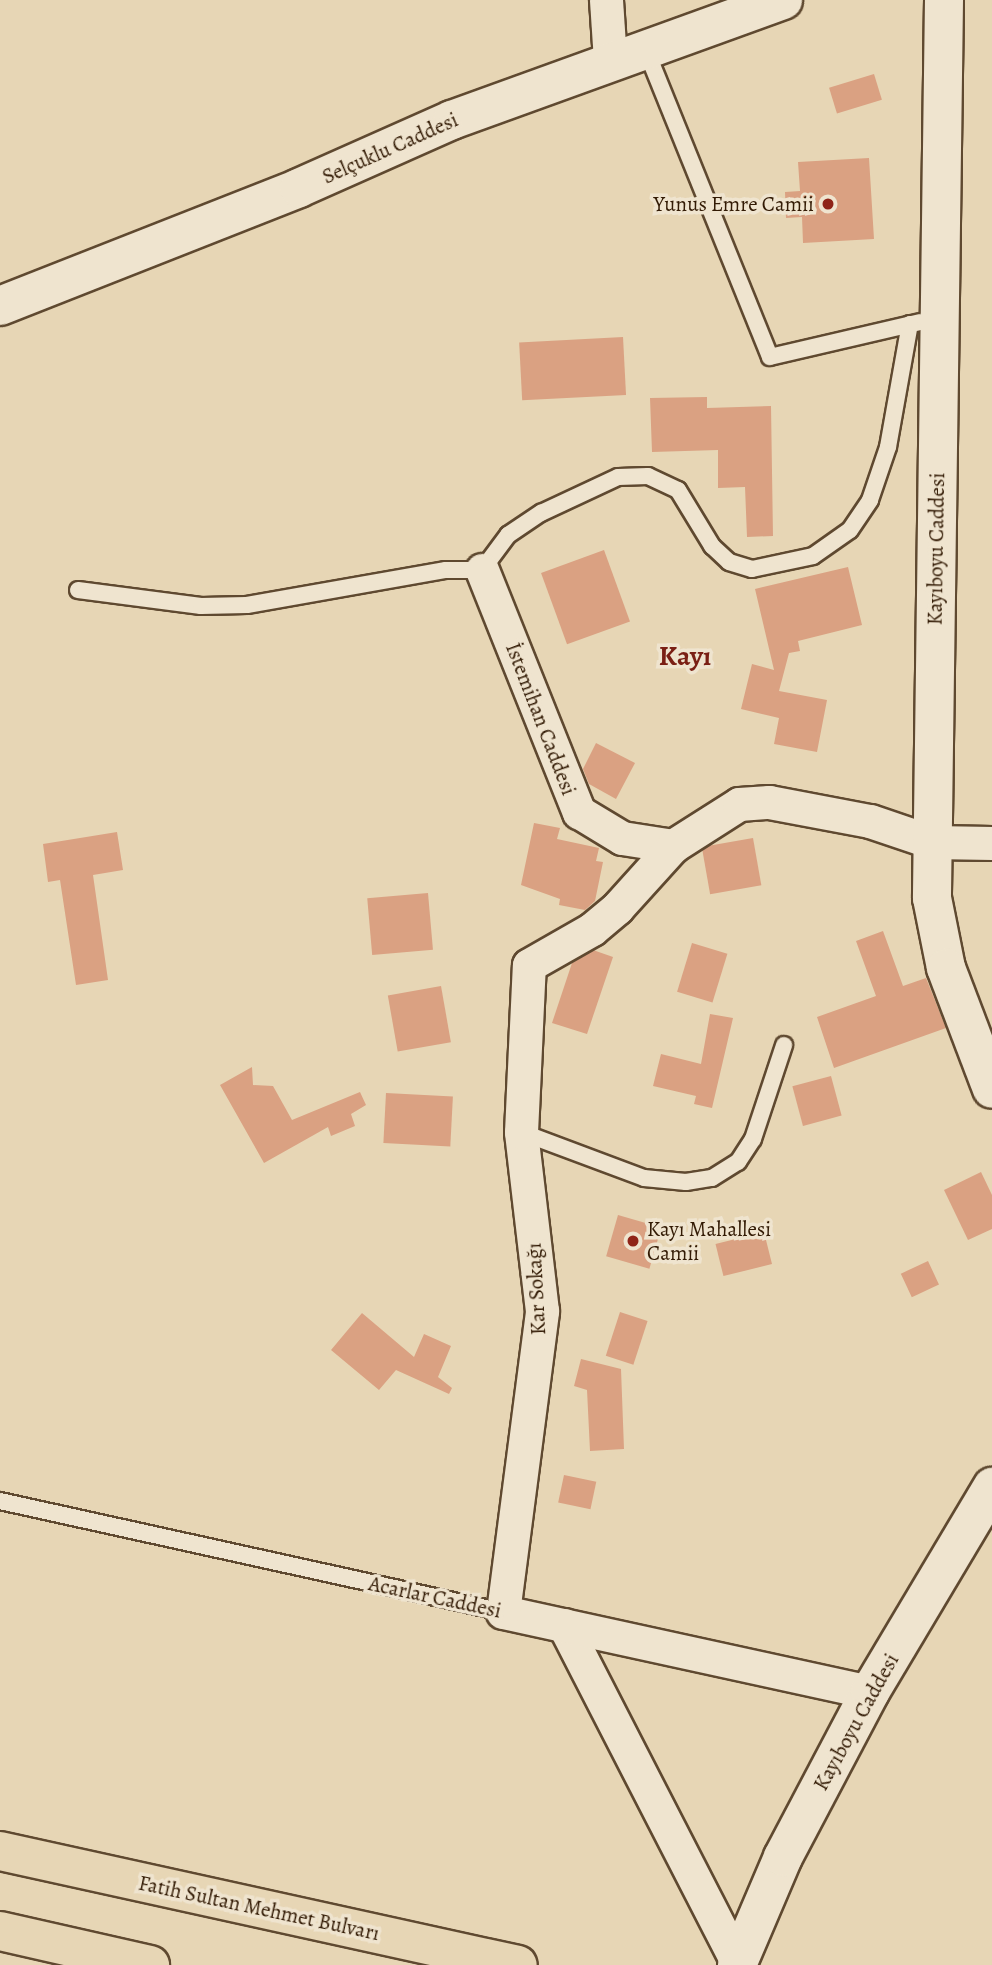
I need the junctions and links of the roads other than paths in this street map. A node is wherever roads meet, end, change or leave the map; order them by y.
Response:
1 (606, 0) edge
2 (783, 0) edge
3 (944, 0) edge
4 (645, 47) junction
5 (610, 60) junction
6 (0, 306) edge
7 (925, 321) junction
8 (482, 570) junction
9 (78, 590) dead end
10 (932, 842) junction
11 (992, 843) edge
12 (673, 846) junction
13 (784, 1045) dead end
14 (992, 1089) edge
15 (521, 1132) junction
16 (992, 1487) edge
17 (0, 1501) edge
18 (503, 1612) junction
19 (564, 1625) junction
20 (870, 1692) junction
21 (0, 1851) edge
22 (0, 1931) edge
23 (737, 1964) edge
24 (150, 1965) edge
25 (518, 1965) edge

1 - 5 street
2 - 4 street, Selçuklu Caddesi
3 - 7 street, Kayıboyu Caddesi
4 - 5 street, Selçuklu Caddesi
4 - 7 lane
5 - 6 street, Selçuklu Caddesi
7 - 8 lane
7 - 10 street, Kayıboyu Caddesi
8 - 9 lane
8 - 12 street, İstemihan Caddesi
10 - 11 street
10 - 12 street
10 - 14 street, Kayıboyu Caddesi
12 - 15 street, Kar Sokağı
13 - 15 lane
15 - 18 street, Kar Sokağı
16 - 20 street, Kayıboyu Caddesi
17 - 18 lane, Acarlar Caddesi
18 - 19 street, Acarlar Caddesi
19 - 20 street, Acarlar Caddesi
19 - 23 street
20 - 23 street, Kayıboyu Caddesi
21 - 25 highway, Fatih Sultan Mehmet Bulvarı
22 - 24 highway

